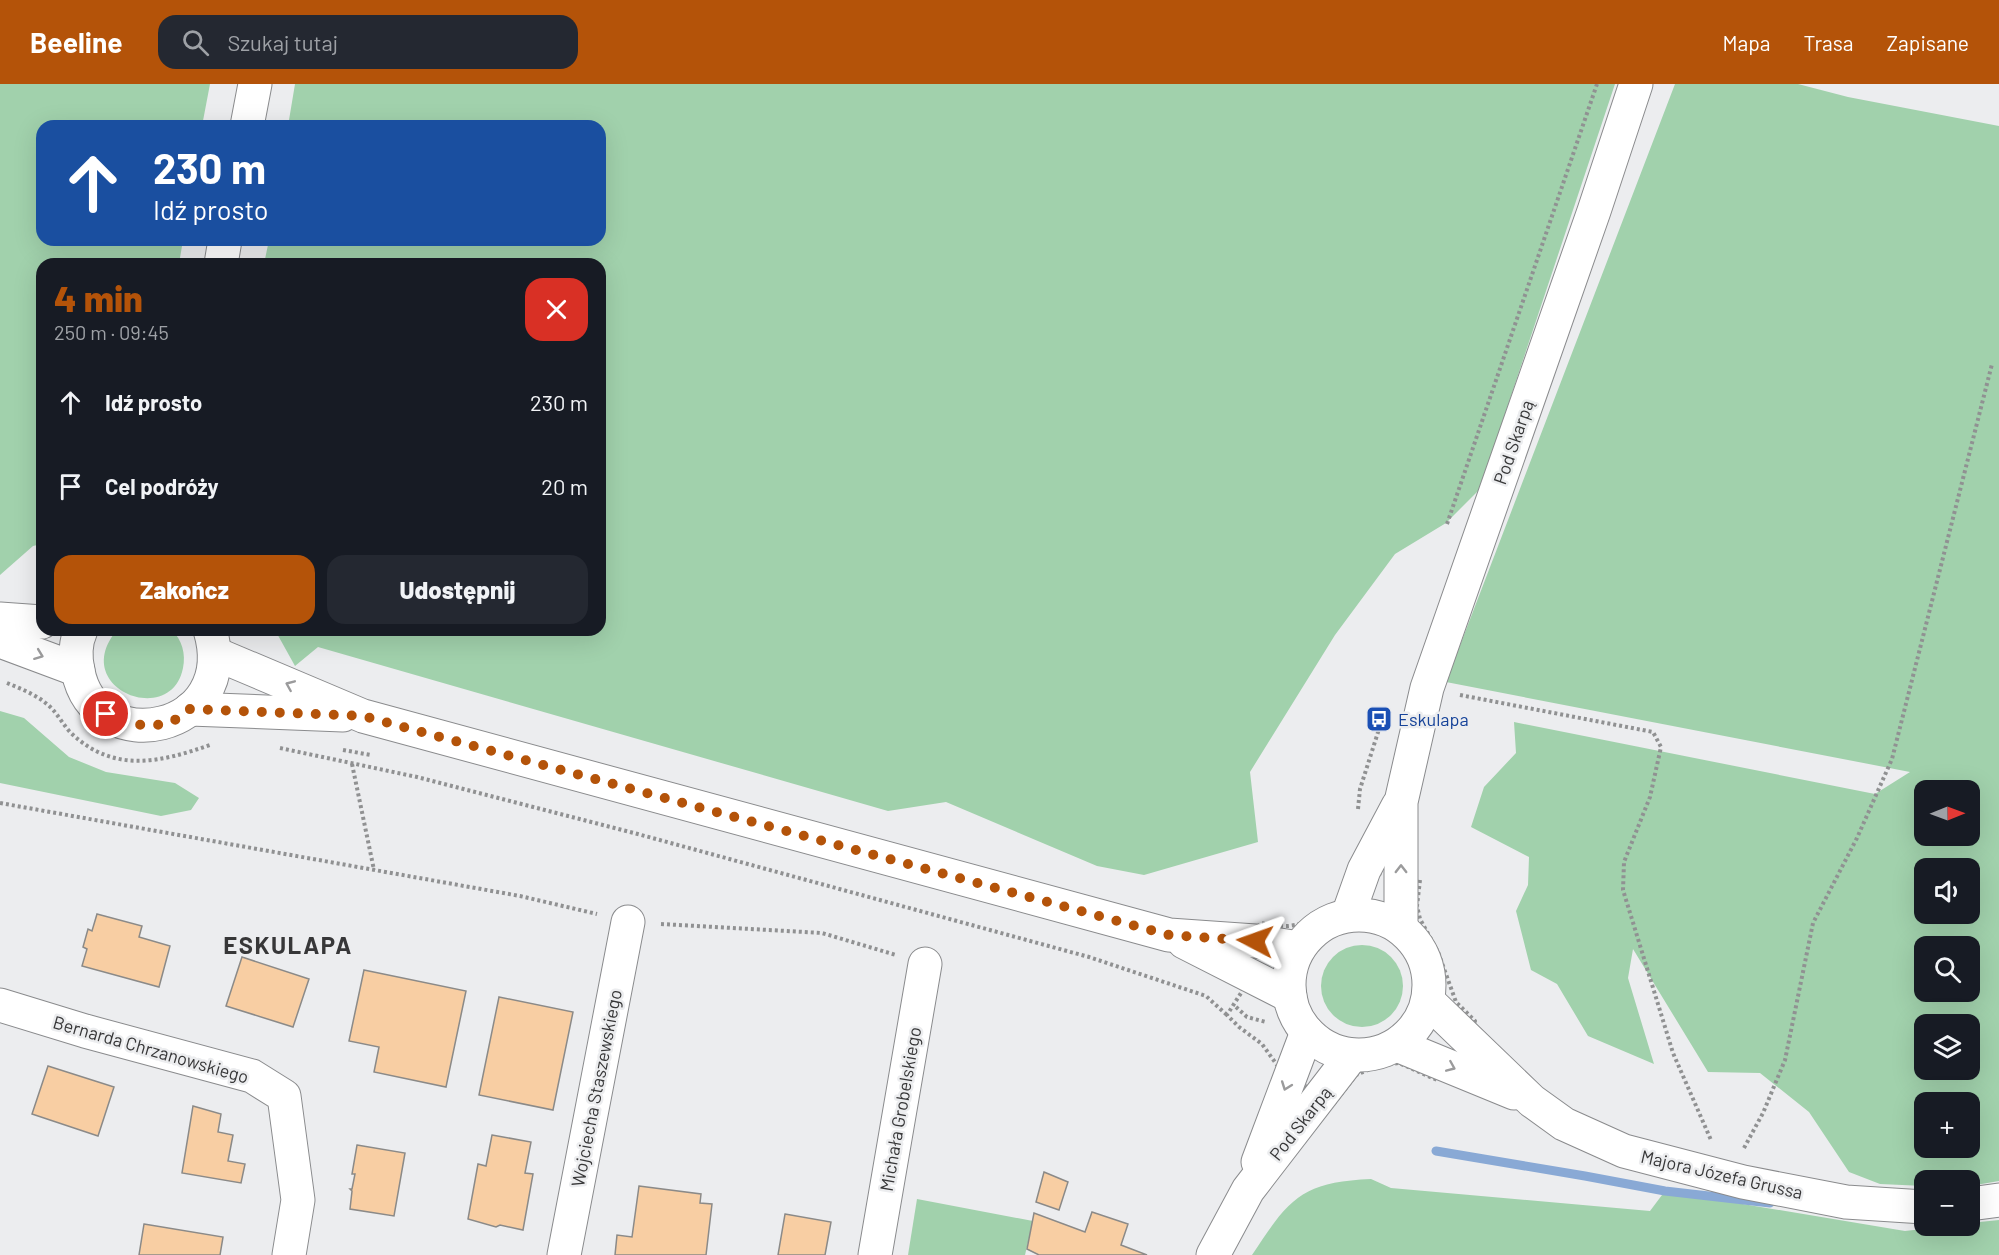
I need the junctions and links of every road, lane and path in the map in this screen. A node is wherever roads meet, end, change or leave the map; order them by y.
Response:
1 (255, 84) edge
2 (1636, 84) edge
3 (248, 120) edge
4 (1992, 364) dead end
5 (0, 619) edge
6 (36, 622) edge
7 (78, 636) edge
8 (0, 641) edge
9 (213, 642) edge
10 (78, 670) junction
11 (1427, 688) junction
12 (190, 709) junction
13 (363, 716) junction
14 (275, 747) dead end
15 (333, 748) dead end
16 (380, 757) dead end
17 (351, 764) junction
18 (1401, 802) junction
19 (0, 803) edge
20 (374, 870) junction
21 (1364, 870) junction
22 (1401, 877) junction
23 (1348, 915) junction
24 (628, 922) junction
25 (1401, 928) junction
26 (1169, 935) junction
27 (1255, 941) junction
28 (1299, 948) junction
29 (925, 964) joint
30 (1248, 974) junction
31 (1227, 999) dead end
32 (1428, 1002) junction
33 (0, 1005) edge
34 (1234, 1005) junction
35 (1227, 1015) junction
36 (1299, 1017) junction
37 (1467, 1038) junction
38 (1397, 1045) junction
39 (1352, 1055) junction
40 (1447, 1065) junction
41 (1291, 1074) junction
42 (1319, 1098) junction
43 (1532, 1101) junction
44 (1727, 1178) junction
45 (1248, 1190) junction
46 (1999, 1200) edge
47 (1980, 1203) edge
48 (1914, 1206) edge
49 (289, 1255) edge
50 (564, 1255) edge
51 (875, 1255) edge
52 (1213, 1255) edge

1 - 3 street
2 - 11 street, Pod Skarpą
4 - 44 path
5 - 6 street
7 - 10 street
8 -> 10 street
9 - 12 street
13 -> 9 street
10 - 12 street
11 - 18 street, Pod Skarpą
11 - 44 path
12 - 13 street
13 - 26 street
14 - 17 path
15 - 16 path
17 - 20 path
17 - 35 path
18 - 21 street, Pod Skarpą
22 -> 18 street, Pod Skarpą
19 - 20 path
20 - 24 path
21 - 22 path
21 - 23 street, Pod Skarpą
21 - 27 path
22 - 25 street, Pod Skarpą
22 - 37 path
23 - 25 street
23 - 28 street
24 - 29 path
24 - 50 street, Wojciecha Staszewskiego
25 - 32 street
26 - 27 street
26 - 30 street
27 - 28 street
27 - 30 path
28 - 36 street
29 - 51 street, Michała Grobelskiego
30 - 34 path
30 - 36 street
31 - 34 path
32 - 37 street, Majora Józefa Grussa
32 - 38 street
33 - 49 street, Bernarda Chrzanowskiego
34 - 35 path
34 - 36 path
35 - 41 path
36 - 39 street
36 - 41 street, Pod Skarpą
37 - 40 path
37 - 43 street, Majora Józefa Grussa
38 - 39 street
38 - 40 street, Majora Józefa Grussa
39 - 42 street, Pod Skarpą
40 - 42 path
40 -> 43 street, Majora Józefa Grussa
41 - 42 path
41 -> 45 street, Pod Skarpą
42 - 45 street, Pod Skarpą
43 - 44 street, Majora Józefa Grussa
44 - 48 street, Majora Józefa Grussa
45 - 52 street, Pod Skarpą
46 - 47 street

